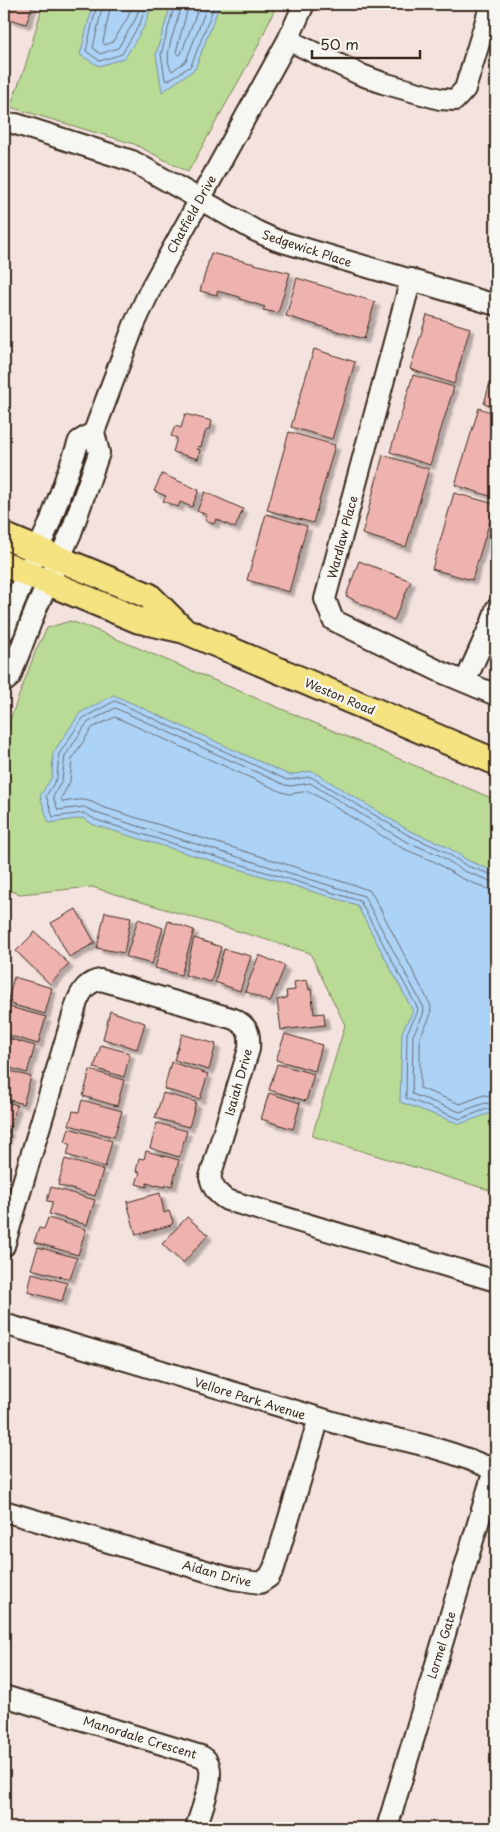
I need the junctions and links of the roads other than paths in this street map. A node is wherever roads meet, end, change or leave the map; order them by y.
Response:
1 (304, 4) edge
2 (491, 4) edge
3 (288, 40) junction
4 (16, 124) dead end
5 (199, 200) junction
6 (411, 279) junction
7 (496, 305) edge
8 (4, 536) edge
9 (48, 554) junction
10 (4, 564) edge
11 (38, 578) junction
12 (496, 609) edge
13 (183, 630) junction
14 (4, 631) edge
15 (4, 682) edge
16 (466, 682) junction
17 (496, 695) edge
18 (496, 762) edge
19 (4, 1246) edge
20 (496, 1281) edge
21 (4, 1324) edge
22 (319, 1418) junction
23 (496, 1468) edge
24 (4, 1510) edge
25 (4, 1696) edge
26 (196, 1828) edge
27 (386, 1828) edge

1 - 3 street, Chatfield Drive
2 - 3 street
3 - 5 street, Chatfield Drive
4 - 5 street, Sedgewick Place
5 - 6 street, Sedgewick Place
5 - 9 street, Chatfield Drive
6 - 7 street, Sedgewick Place
6 - 16 street, Wardlaw Place
8 - 9 main road, Weston Road
9 - 11 street, Chatfield Drive
9 - 13 main road, Weston Road
10 - 11 main road, Weston Road
11 - 13 main road, Weston Road
11 - 14 street
11 - 15 street
12 - 16 street
13 - 18 main road, Weston Road
16 - 17 street, Wardlaw Place
19 - 20 street, Isaiah Drive
21 - 22 street, Vellore Park Avenue
22 - 23 street, Vellore Park Avenue
22 - 24 street, Aidan Drive
23 - 27 street, Lormel Gate
25 - 26 street, Manordale Crescent

